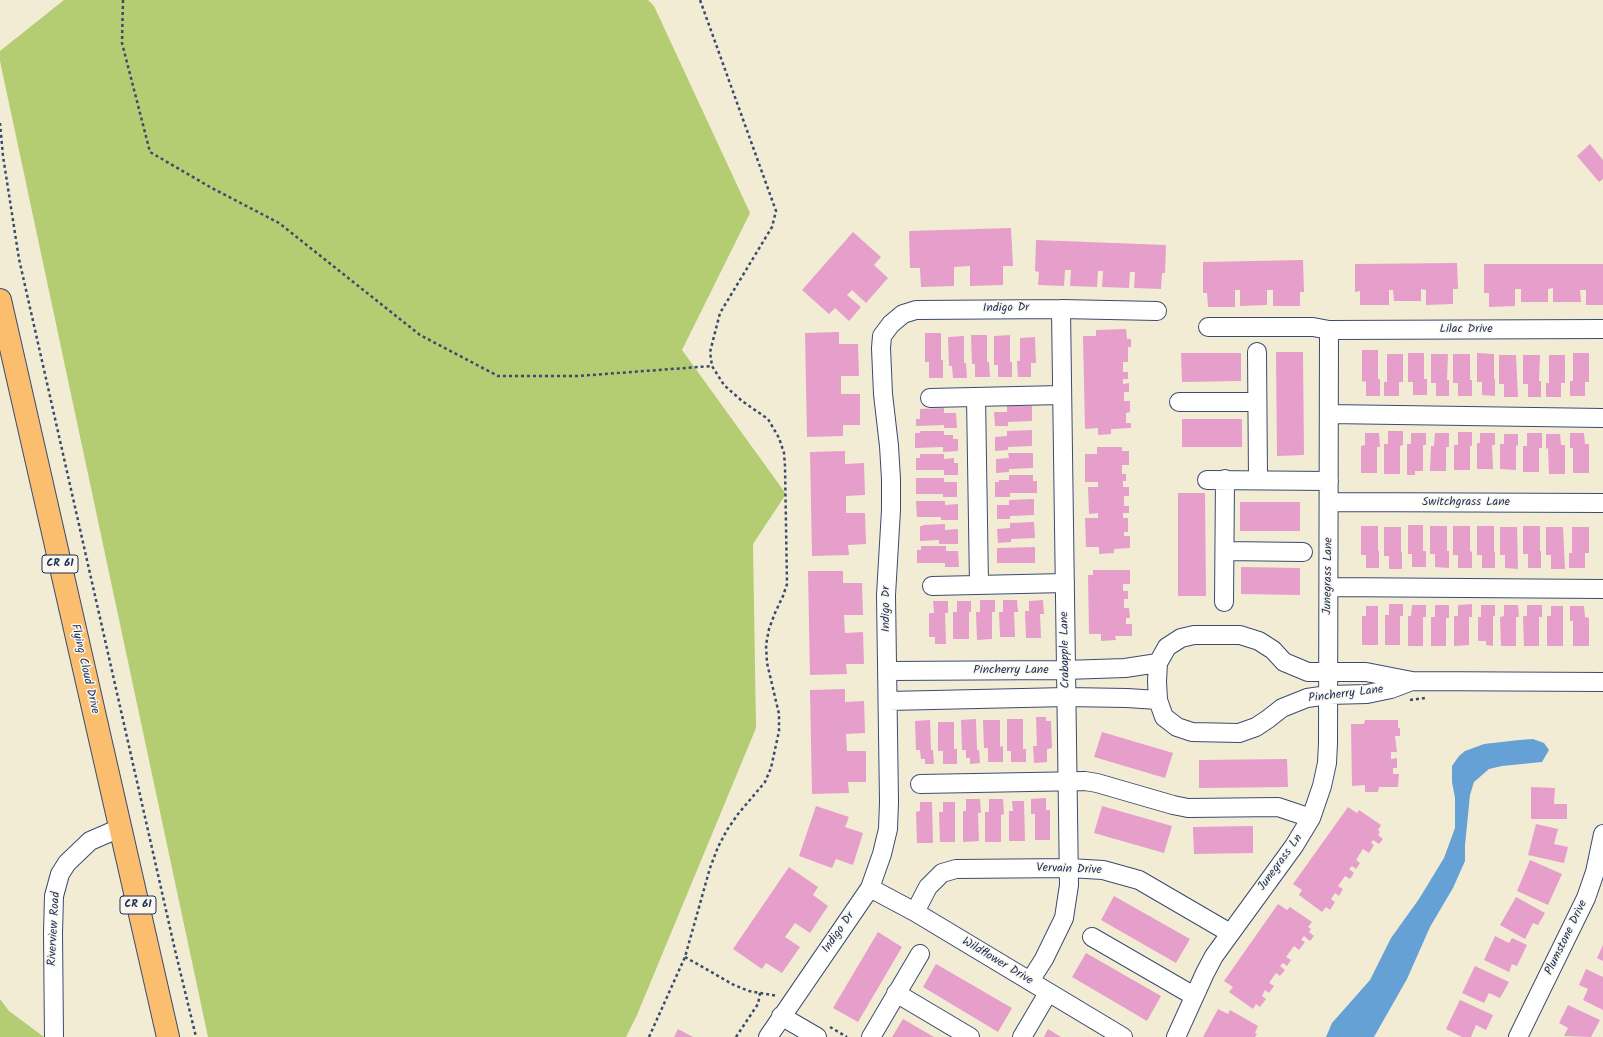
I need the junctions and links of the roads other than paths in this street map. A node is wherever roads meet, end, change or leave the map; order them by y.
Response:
1 (0, 300) edge
2 (1061, 309) junction
3 (1157, 311) dead end
4 (1208, 327) dead end
5 (1603, 329) edge
6 (1329, 330) junction
7 (1257, 352) dead end
8 (1061, 395) junction
9 (976, 397) junction
10 (930, 398) dead end
11 (1179, 402) dead end
12 (1257, 402) junction
13 (1329, 414) junction
14 (1603, 418) edge
15 (1225, 479) junction
16 (1258, 479) junction
17 (1207, 480) dead end
18 (1329, 481) junction
19 (1330, 502) junction
20 (1603, 504) edge
21 (1225, 551) junction
22 (1304, 552) dead end
23 (1065, 584) junction
24 (979, 585) junction
25 (932, 586) dead end
26 (1329, 586) junction
27 (1603, 588) edge
28 (1224, 602) dead end
29 (1158, 663) junction
30 (1065, 670) junction
31 (888, 671) junction
32 (1328, 671) junction
33 (1412, 681) junction
34 (1603, 682) edge
35 (1328, 695) junction
36 (1067, 698) junction
37 (1158, 700) junction
38 (888, 701) junction
39 (1068, 781) junction
40 (920, 784) dead end
41 (1311, 818) junction
42 (120, 828) junction
43 (1603, 834) edge
44 (1069, 868) junction
45 (870, 888) junction
46 (914, 912) junction
47 (1230, 933) junction
48 (1092, 937) dead end
49 (920, 954) dead end
50 (1030, 981) junction
51 (896, 993) junction
52 (1048, 993) junction
53 (1194, 996) junction
54 (786, 1010) junction
55 (822, 1031) edge
56 (54, 1037) edge
57 (168, 1037) edge
58 (768, 1037) edge
59 (871, 1037) edge
60 (970, 1037) edge
61 (1022, 1037) edge
62 (1123, 1037) edge
63 (1176, 1037) edge
64 (1518, 1037) edge

1 - 42 main road, Flying Cloud Drive / CR 61
2 - 3 street, Indigo Dr
2 - 8 street, Crabapple Lane
2 - 31 street, Indigo Dr
4 - 6 street, Lilac Drive
5 - 6 street, Lilac Drive
6 - 13 street, Junegrass Lane
7 - 12 street
8 - 9 street
8 - 23 street, Crabapple Lane
9 - 10 street
9 - 24 street
11 - 12 street
12 - 16 street
13 - 14 street
13 - 18 street, Junegrass Lane
15 - 16 street
15 - 17 street
15 - 21 street
16 - 18 street
18 - 19 street, Junegrass Lane
19 - 20 street, Switchgrass Lane
19 - 26 street, Junegrass Lane
21 - 22 street
21 - 28 street
23 - 24 street
23 - 30 street, Crabapple Lane
24 - 25 street
26 - 27 street
26 - 32 street, Junegrass Lane
29 - 30 street, Pincherry Lane
29 - 32 street, Pincherry Lane
29 - 37 street, Pincherry Lane
30 - 31 street, Pincherry Lane
30 - 36 street, Crabapple Lane
31 - 38 street, Indigo Dr
32 - 33 street, Pincherry Lane
32 - 35 street, Junegrass Ln
33 - 34 street, Pincherry Lane
33 - 35 street, Pincherry Lane
35 - 37 street, Pincherry Lane
35 - 41 street, Junegrass Ln
36 - 37 street
36 - 38 street
36 - 39 street, Crabapple Lane
38 - 45 street, Indigo Dr
39 - 40 street
39 - 41 street
39 - 44 street, Crabapple Lane
41 - 47 street, Junegrass Ln
42 - 56 street, Riverview Road
42 - 57 main road, Flying Cloud Drive / CR 61
43 - 64 street, Plumstone Drive
44 - 46 street, Vervain Drive
44 - 47 street, Vervain Drive
44 - 50 street, Crabapple Lane
45 - 46 street, Wildflower Drive
45 - 54 street, Indigo Dr
46 - 50 street, Wildflower Drive
47 - 53 street, Junegrass Ln
48 - 53 street
49 - 51 street
50 - 52 street, Wildflower Drive
51 - 59 street
51 - 60 street
52 - 61 street
52 - 62 street, Wildflower Drive
53 - 63 street, Junegrass Ln
54 - 55 street
54 - 58 street, Indigo Dr

